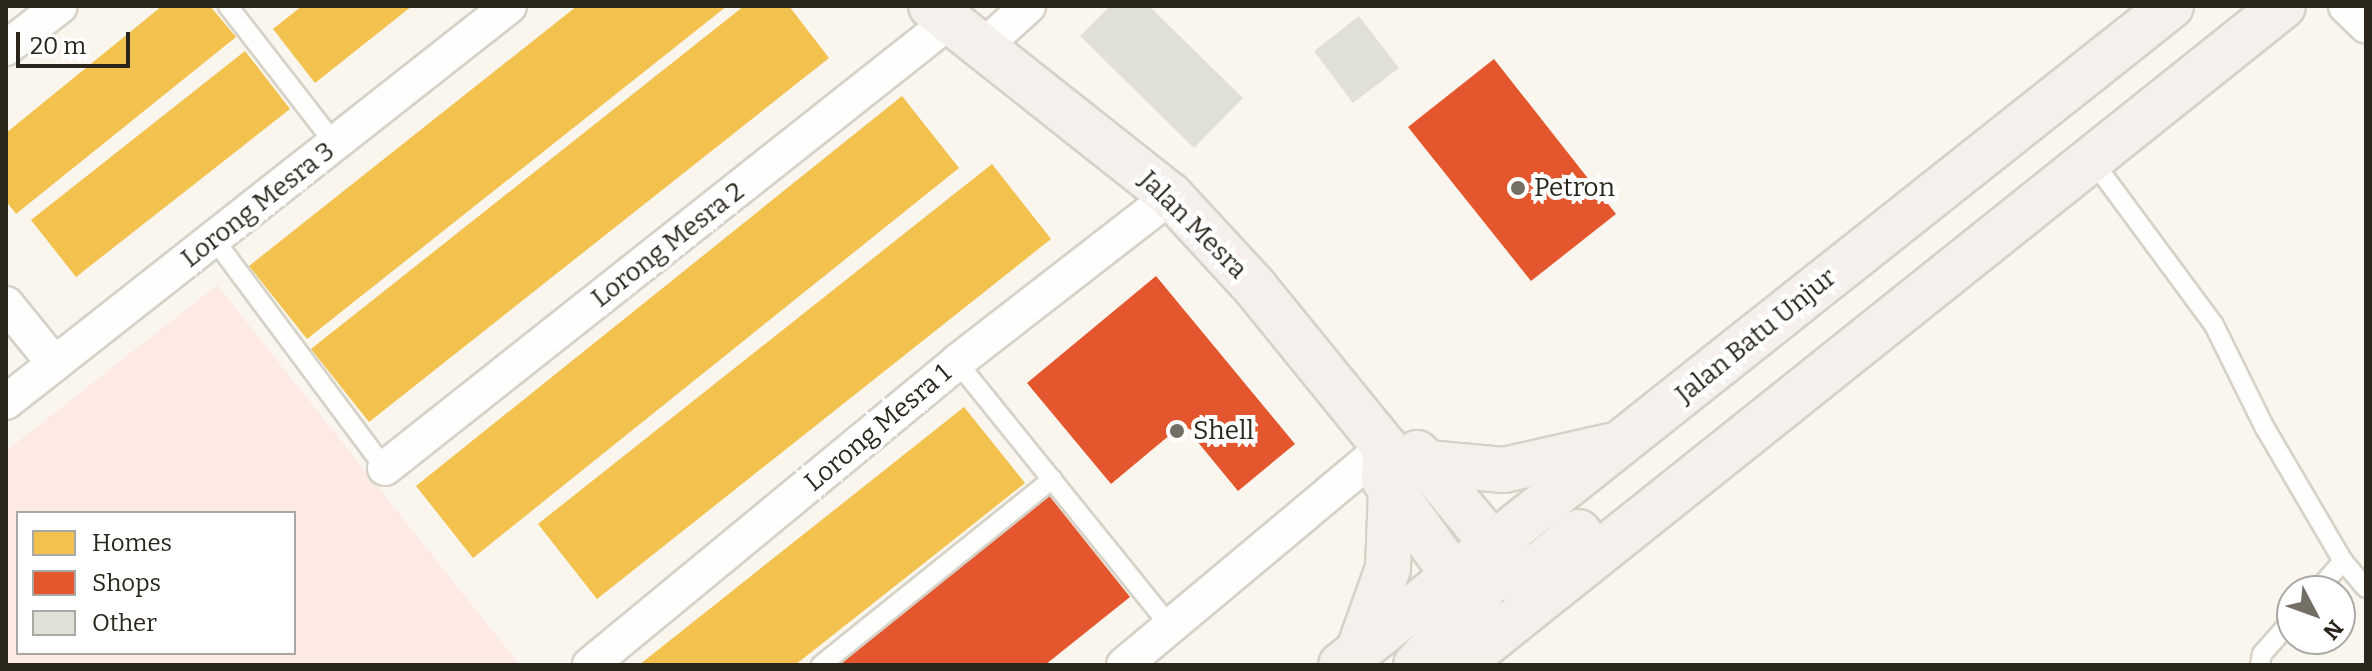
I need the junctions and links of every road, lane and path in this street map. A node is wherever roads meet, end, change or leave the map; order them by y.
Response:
1 (60, 6) edge
2 (228, 6) edge
3 (509, 6) edge
4 (1028, 6) edge
5 (2283, 6) edge
6 (2147, 14) edge
7 (955, 25) edge
8 (6, 48) edge
9 (335, 144) junction
10 (2092, 160) junction
11 (1171, 196) junction
12 (214, 239) junction
13 (6, 304) edge
14 (957, 362) junction
15 (55, 364) junction
16 (6, 402) edge
17 (1625, 442) junction
18 (1427, 463) junction
19 (385, 468) joint
20 (1388, 468) junction
21 (1700, 471) junction
22 (1052, 479) junction
23 (2343, 561) junction
24 (1479, 568) junction
25 (2331, 575) edge
26 (2366, 588) edge
27 (1171, 627) junction
28 (2276, 638) edge
29 (1349, 659) edge
30 (594, 664) edge
31 (821, 665) edge
32 (1124, 665) edge
33 (1416, 665) edge
34 (1459, 665) edge
35 (2260, 665) edge

1 - 8 street
2 - 9 lane
3 - 9 street, Lorong Mesra 3
4 - 7 street, Lorong Mesra 2
5 - 10 main road
6 - 17 main road, Jalan Batu Unjur
7 - 11 main road, Jalan Mesra
7 - 19 street, Lorong Mesra 2
9 - 12 street, Lorong Mesra 3
10 - 21 main road
10 - 23 lane
11 - 14 street, Lorong Mesra 1
11 - 20 main road, Jalan Mesra
12 - 15 street, Lorong Mesra 3
12 - 19 lane
13 - 15 street
14 - 22 lane
14 - 30 street, Lorong Mesra 1
15 - 16 street, Lorong Mesra 3
17 - 18 main road
17 - 24 main road, Jalan Batu Unjur
18 - 20 main road
18 - 24 main road
20 - 24 main road, Jalan Mesra
20 - 27 street
20 - 29 main road
21 - 24 main road
21 - 34 main road
22 - 27 lane
22 - 31 lane
23 - 25 lane
23 - 26 lane
24 - 29 main road, Jalan Batu Unjur
24 - 33 main road
27 - 32 street
28 - 35 lane

